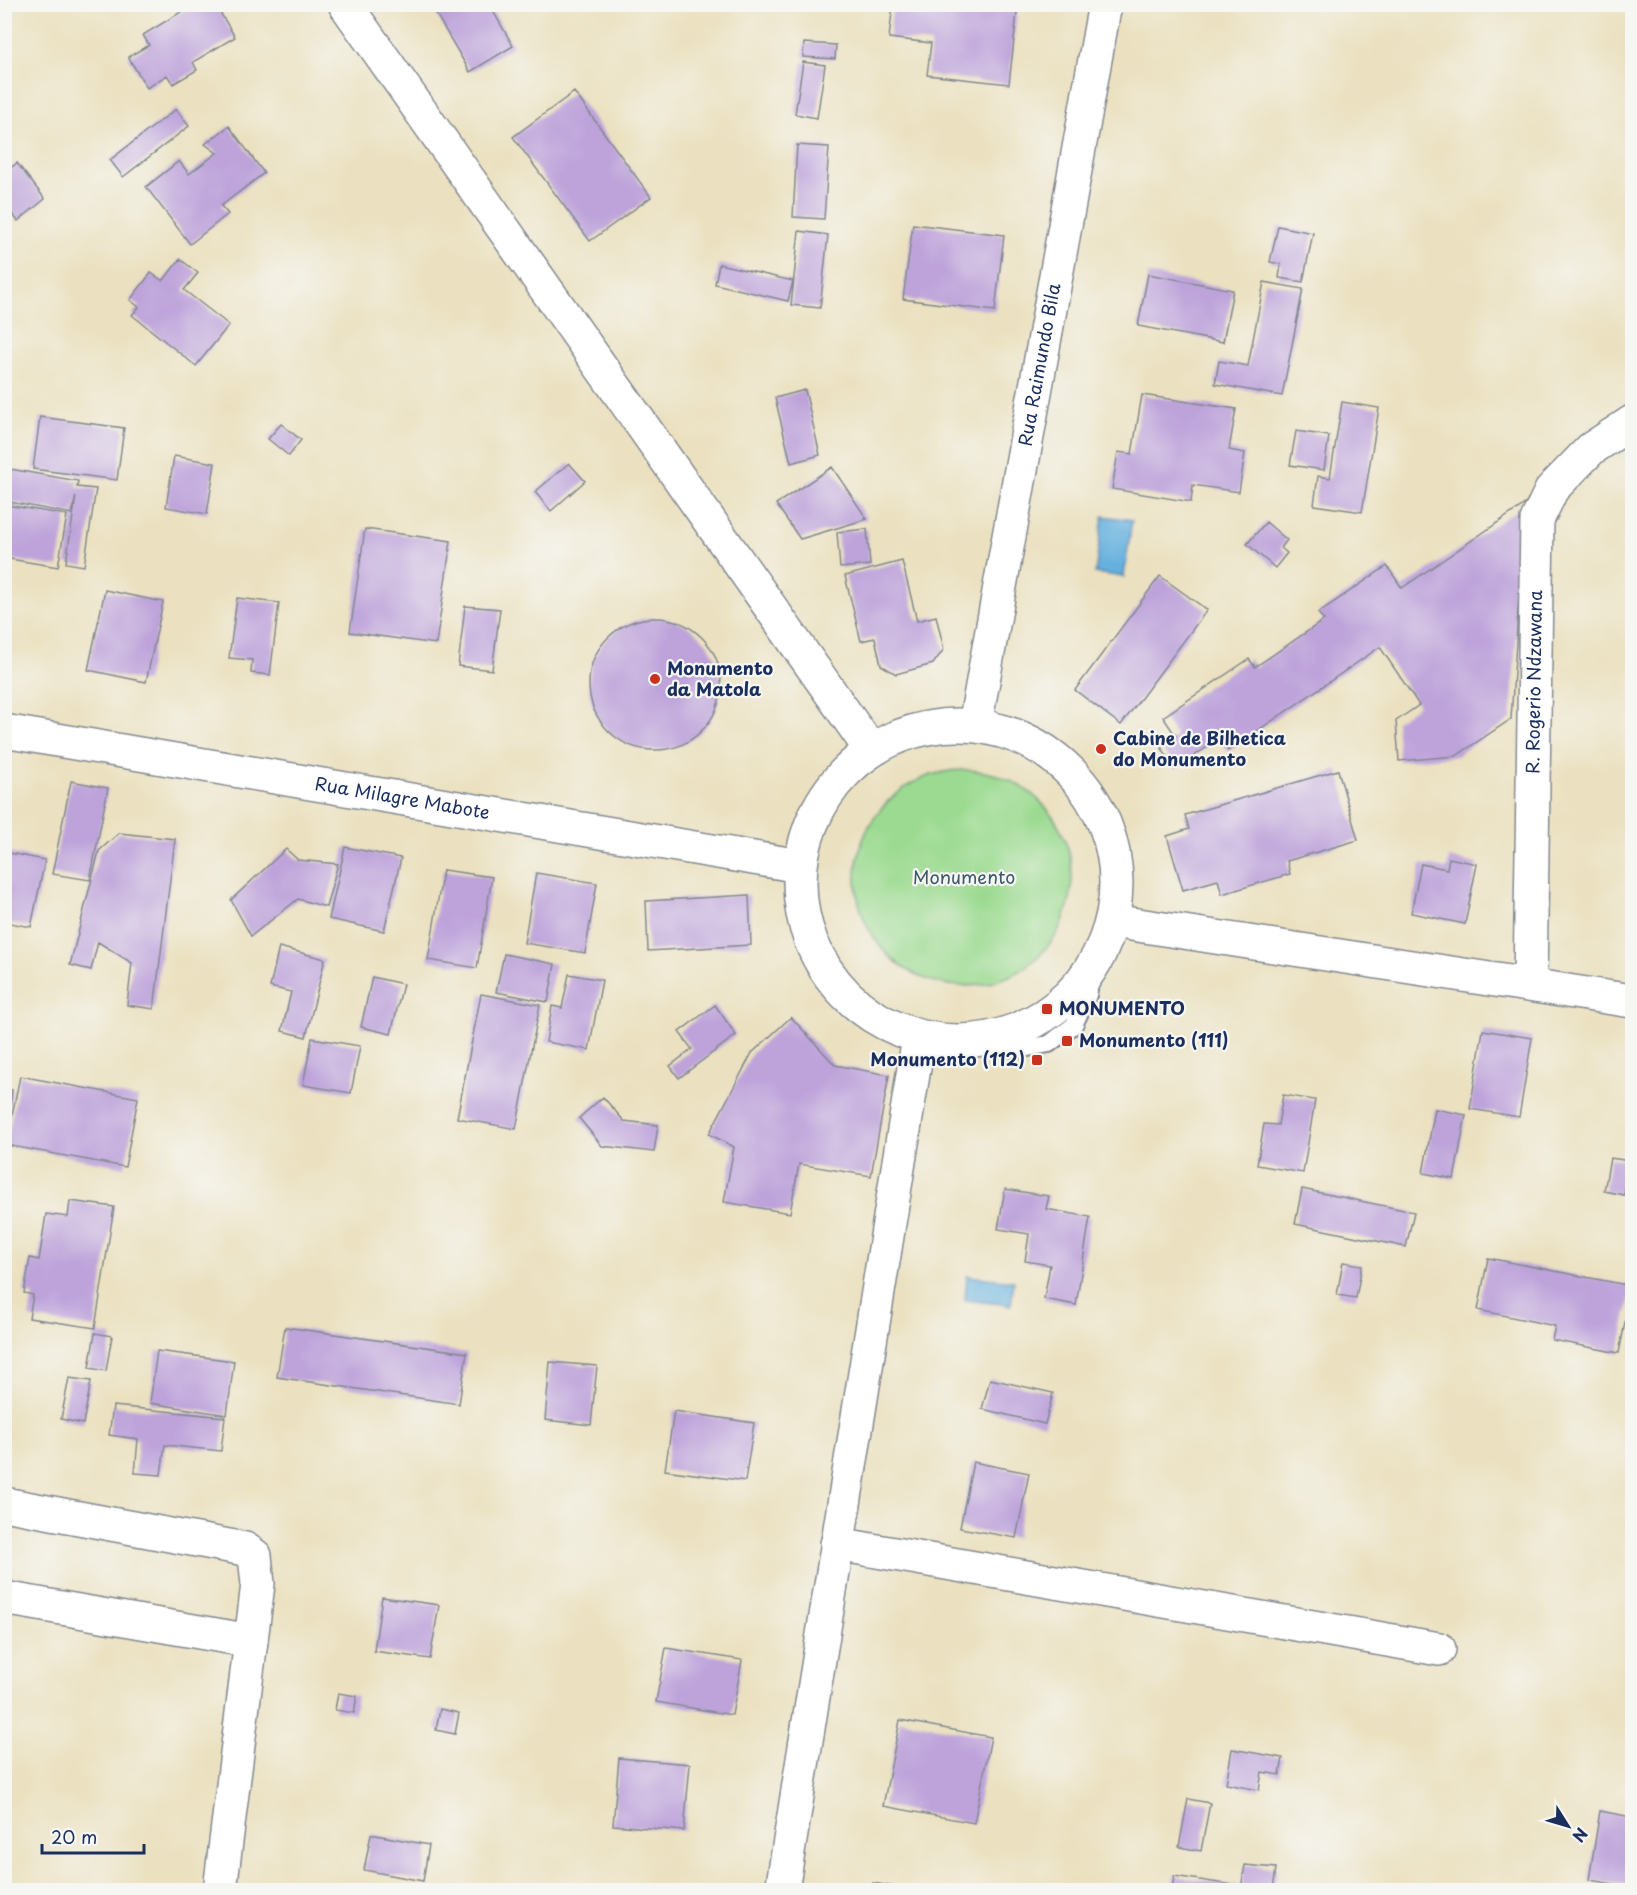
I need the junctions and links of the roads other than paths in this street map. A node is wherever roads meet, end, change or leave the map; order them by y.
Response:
1 (345, 4) edge
2 (1104, 4) edge
3 (1632, 422) edge
4 (975, 725) junction
5 (4, 731) edge
6 (871, 750) junction
7 (800, 866) junction
8 (1112, 921) junction
9 (1530, 985) junction
10 (1632, 1001) edge
11 (919, 1037) junction
12 (4, 1504) edge
13 (837, 1544) junction
14 (4, 1598) edge
15 (251, 1641) junction
16 (1439, 1649) dead end
17 (220, 1890) edge
18 (782, 1890) edge

1 - 6 street
2 - 4 street, Rua Raimundo Bila
3 - 9 street, R. Rogerio Ndzawana
4 - 6 street
4 - 8 street
5 - 7 street, Rua Milagre Mabote
6 - 7 street
7 - 11 street
8 - 9 street
8 - 11 street
9 - 10 street
11 - 13 street
12 - 15 street
13 - 16 street
13 - 18 street
14 - 15 street
15 - 17 street

